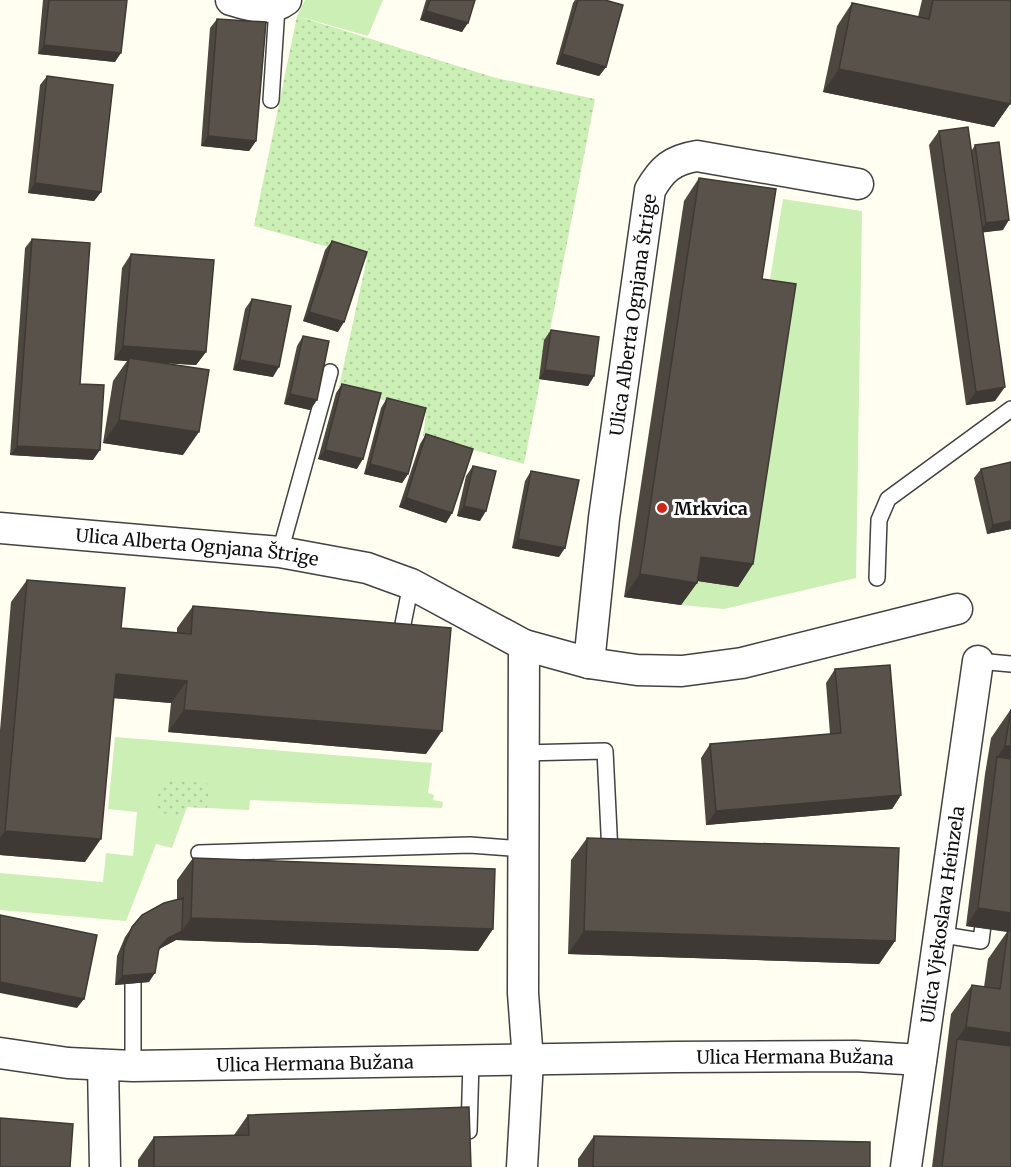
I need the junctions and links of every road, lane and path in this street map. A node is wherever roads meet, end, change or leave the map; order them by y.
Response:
1 (231, 0) edge
2 (281, 3) edge
3 (271, 100) dead end
4 (858, 184) dead end
5 (330, 372) dead end
6 (1011, 409) edge
7 (0, 528) edge
8 (280, 552) junction
9 (877, 578) dead end
10 (411, 584) junction
11 (957, 609) dead end
12 (402, 629) edge
13 (524, 645) junction
14 (978, 661) joint
15 (588, 663) junction
16 (1011, 664) edge
17 (522, 753) junction
18 (524, 849) junction
19 (199, 853) dead end
20 (610, 853) edge
21 (986, 894) edge
22 (937, 934) junction
23 (133, 983) edge
24 (0, 1053) edge
25 (921, 1060) junction
26 (528, 1061) junction
27 (471, 1062) junction
28 (103, 1065) junction
29 (133, 1066) junction
30 (469, 1131) edge
31 (105, 1167) edge
32 (522, 1167) edge
33 (906, 1167) edge

1 - 2 street
2 - 3 lane
4 - 15 street, Ulica Alberta Ognjana Štrige
5 - 8 lane
6 - 9 lane
7 - 8 street, Ulica Alberta Ognjana Štrige
8 - 10 street, Ulica Alberta Ognjana Štrige
10 - 12 lane
10 - 13 street, Ulica Alberta Ognjana Štrige
11 - 15 street, Ulica Alberta Ognjana Štrige
13 - 15 street, Ulica Alberta Ognjana Štrige
13 - 17 street
14 - 16 lane
14 - 22 street, Ulica Vjekoslava Heinzela
17 - 18 street
17 - 20 lane
18 - 19 lane
18 - 26 street
21 - 22 lane
22 - 25 street, Ulica Vjekoslava Heinzela
23 - 29 lane
24 - 28 street, Ulica Hermana Bužana
25 - 26 street, Ulica Hermana Bužana
25 - 33 street, Ulica Vjekoslava Heinzela
26 - 27 street, Ulica Hermana Bužana
26 - 32 street
27 - 29 street, Ulica Hermana Bužana
27 - 30 lane
28 - 29 street, Ulica Hermana Bužana
28 - 31 street

